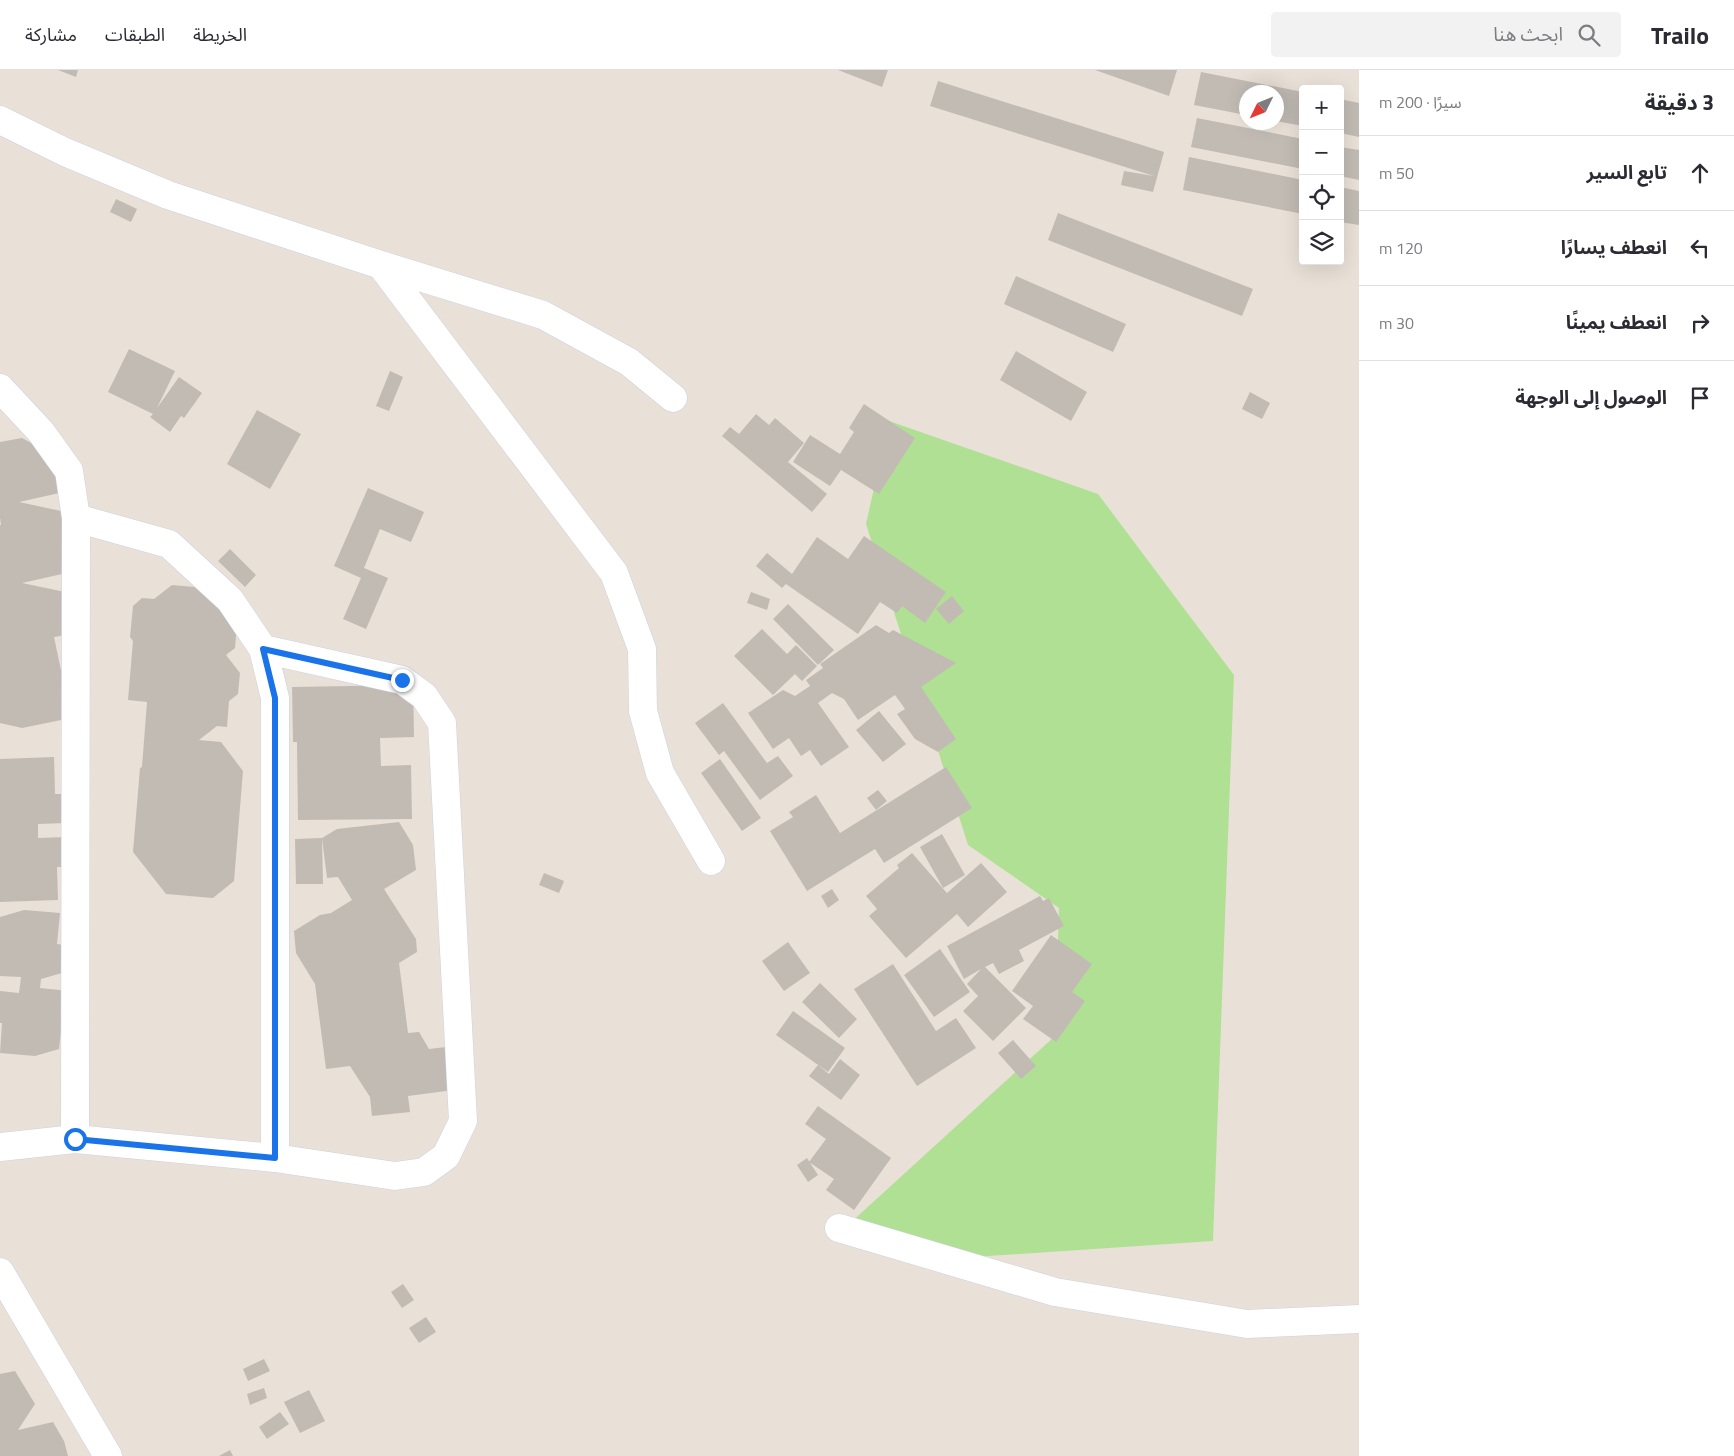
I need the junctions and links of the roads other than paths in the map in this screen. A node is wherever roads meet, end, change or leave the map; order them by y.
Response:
1 (0, 120) edge
2 (381, 265) junction
3 (0, 388) edge
4 (673, 398) dead end
5 (76, 518) junction
6 (263, 649) junction
7 (711, 860) dead end
8 (75, 1139) junction
9 (0, 1147) edge
10 (275, 1158) junction
11 (839, 1228) dead end
12 (0, 1272) edge
13 (1359, 1319) edge
14 (108, 1456) edge

1 - 2 street
2 - 4 street
2 - 7 street
3 - 5 street
5 - 6 street
5 - 8 street
6 - 10 street
6 - 10 street
8 - 9 street
8 - 10 street
11 - 13 street
12 - 14 street

